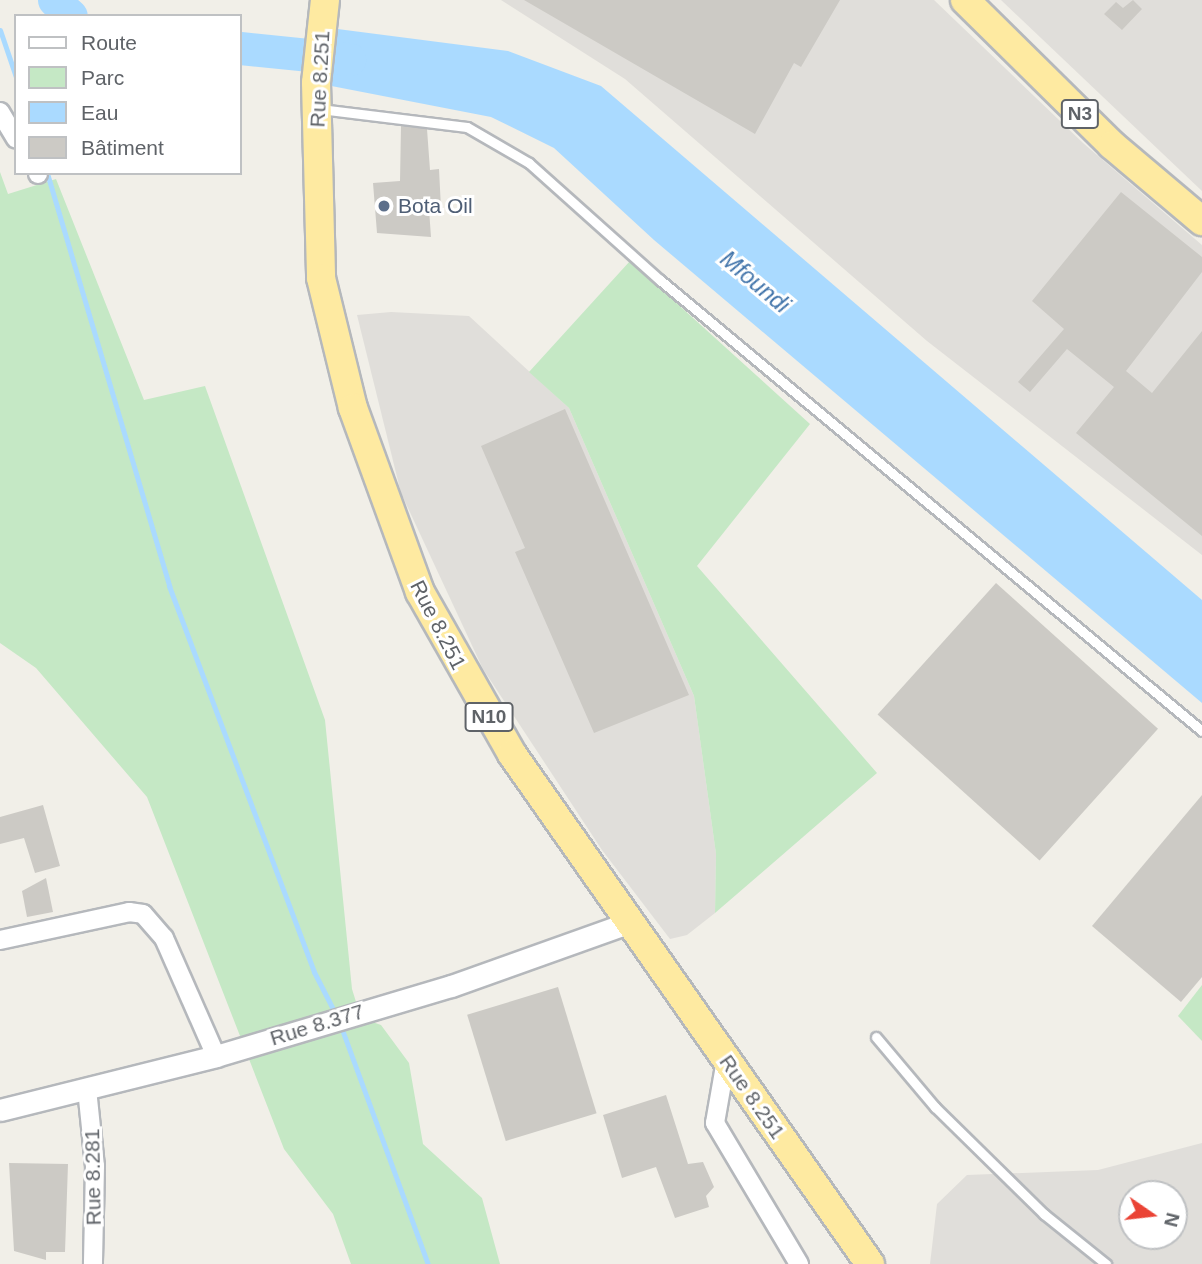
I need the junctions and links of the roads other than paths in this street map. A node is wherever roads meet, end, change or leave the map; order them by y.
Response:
1 (965, 0) edge
2 (324, 13) edge
3 (316, 96) junction
4 (0, 112) edge
5 (14, 136) edge
6 (1202, 221) edge
7 (1202, 731) edge
8 (628, 923) junction
9 (0, 940) edge
10 (876, 1037) dead end
11 (216, 1056) junction
12 (726, 1060) junction
13 (88, 1089) junction
14 (0, 1110) edge
15 (93, 1264) edge
16 (799, 1264) edge
17 (870, 1264) edge
18 (1106, 1264) edge

1 - 6 highway, N3
2 - 3 highway, Rue 8.251 / N10
3 - 7 lane
3 - 8 highway, Rue 8.251 / N10
4 - 5 street
8 - 11 street, Rue 8.377
8 - 12 highway, Rue 8.251 / N10
9 - 11 street
10 - 18 lane
11 - 13 street, Rue 8.377
12 - 16 street
12 - 17 highway, Rue 8.251 / N10
13 - 14 street, Rue 8.377
13 - 15 street, Rue 8.281

